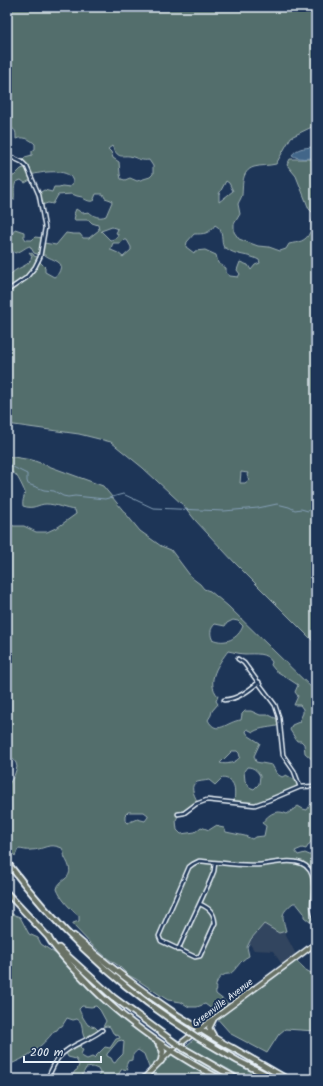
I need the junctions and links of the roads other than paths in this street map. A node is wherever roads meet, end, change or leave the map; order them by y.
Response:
1 (7, 155) edge
2 (7, 291) edge
3 (238, 659) dead end
4 (259, 682) junction
5 (224, 700) dead end
6 (316, 786) edge
7 (300, 787) junction
8 (178, 814) dead end
9 (7, 862) edge
10 (216, 863) junction
11 (7, 892) edge
12 (200, 904) junction
13 (52, 917) junction
14 (316, 919) edge
15 (48, 937) junction
16 (316, 943) edge
17 (178, 950) junction
18 (213, 1020) junction
19 (200, 1029) junction
20 (102, 1030) dead end
21 (148, 1035) junction
22 (234, 1049) junction
23 (171, 1051) junction
24 (161, 1061) junction
25 (47, 1079) edge
26 (143, 1079) edge
27 (220, 1079) edge
28 (237, 1079) edge
29 (275, 1079) edge
30 (286, 1079) edge

1 - 2 street
3 - 4 street
4 - 5 street
4 - 7 street
6 - 7 street
7 - 8 street
9 - 13 highway
10 - 12 street
10 - 14 street
10 - 17 street
11 - 15 highway
12 - 17 street
12 - 17 street
13 - 19 highway
13 - 29 highway, bridge
15 - 21 highway
15 - 28 highway, bridge
16 - 18 main road, Greenville Avenue
18 - 19 main road, Greenville Avenue
18 - 22 highway
19 - 22 highway
19 - 23 main road, Greenville Avenue
20 - 25 street
21 - 23 highway
21 - 24 highway
22 - 30 highway
23 - 24 main road, Greenville Avenue
23 - 27 highway
24 - 26 main road, Greenville Avenue

